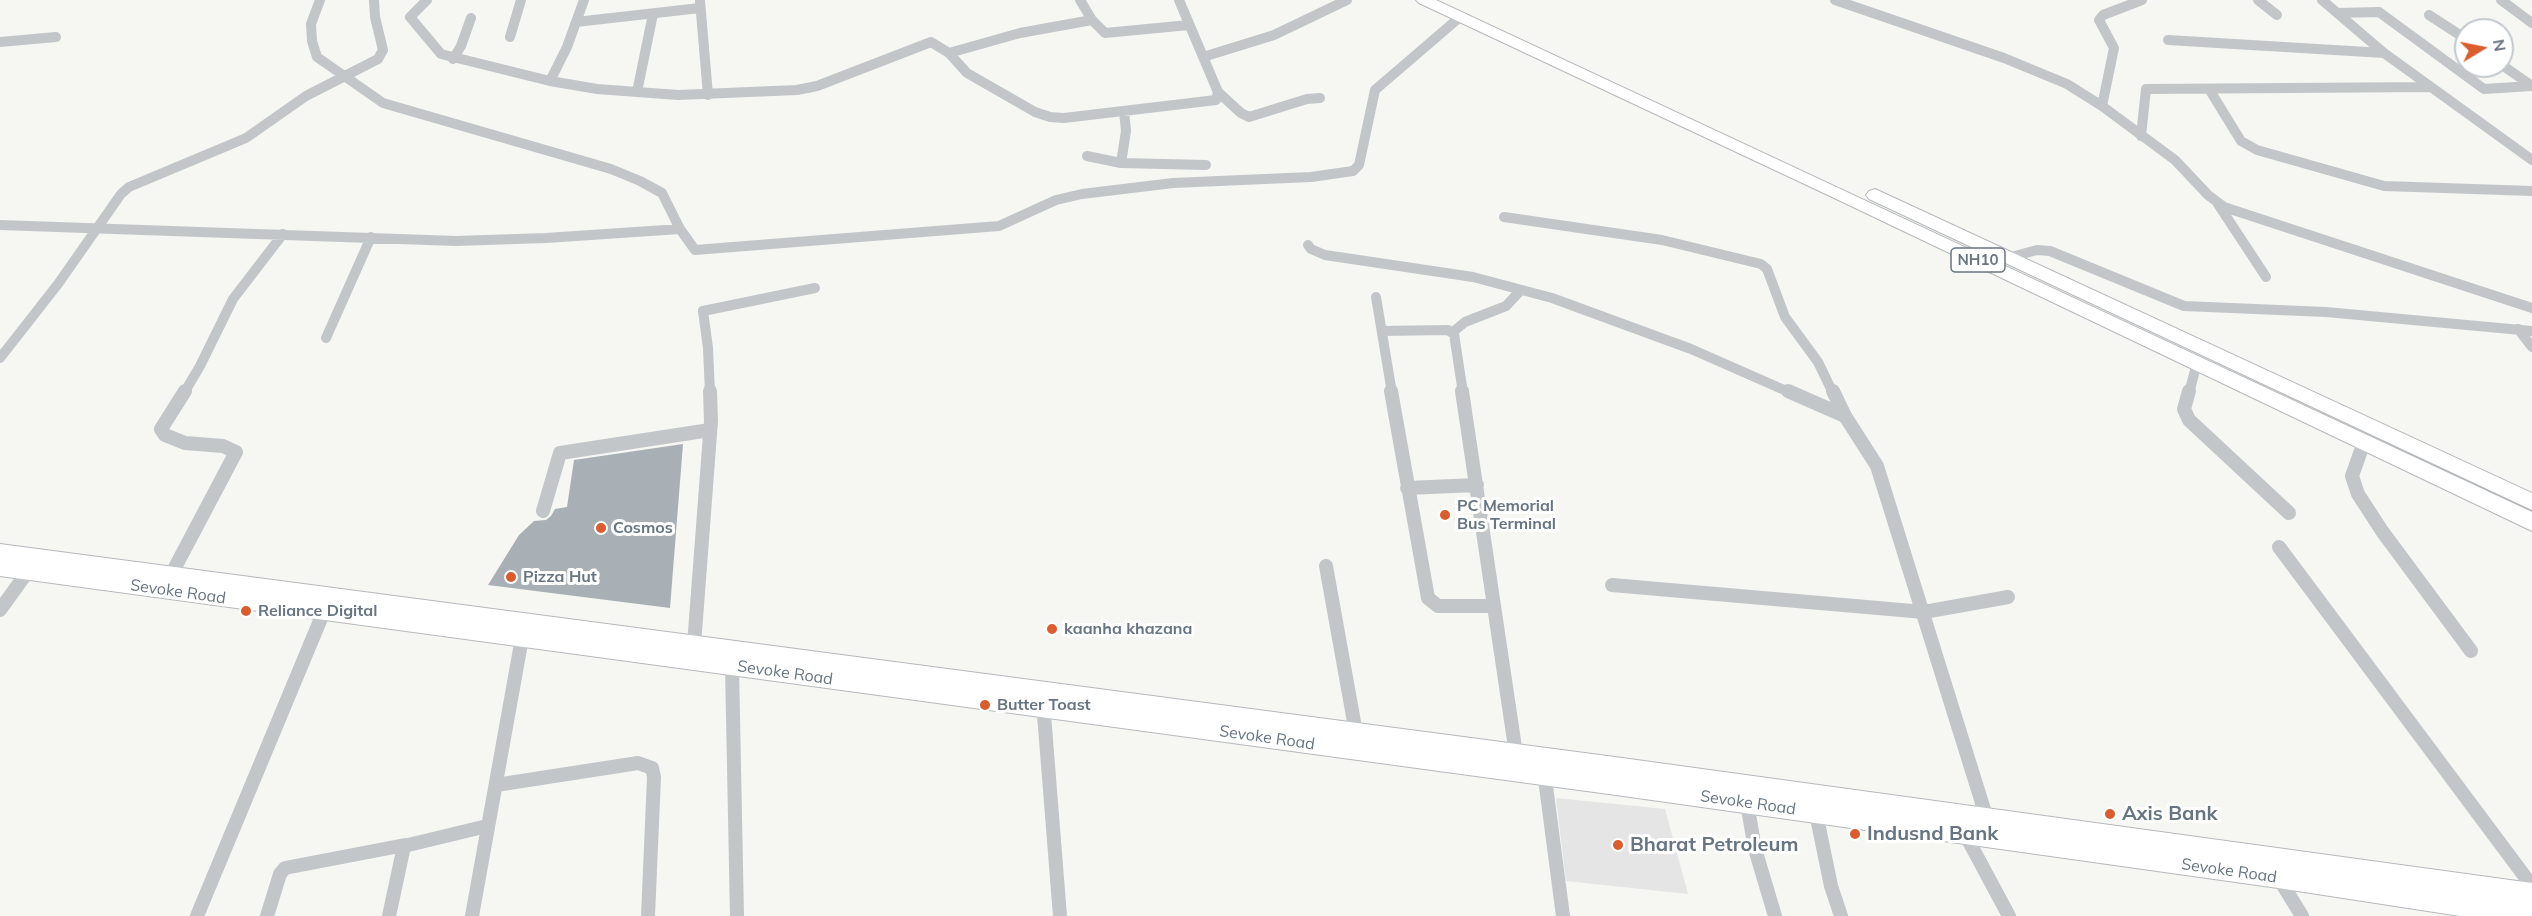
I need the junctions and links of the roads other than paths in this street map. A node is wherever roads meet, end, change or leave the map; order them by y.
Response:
1 (320, 0) edge
2 (374, 0) edge
3 (427, 0) edge
4 (520, 0) edge
5 (584, 0) edge
6 (1080, 0) edge
7 (1179, 0) edge
8 (1347, 0) edge
9 (1424, 0) edge
10 (1445, 0) edge
11 (1835, 0) edge
12 (2142, 0) edge
13 (2258, 0) edge
14 (2322, 0) edge
15 (2501, 0) edge
16 (700, 4) edge
17 (2337, 13) junction
18 (653, 14) junction
19 (2277, 15) dead end
20 (2429, 15) dead end
21 (1460, 17) junction
22 (471, 18) dead end
23 (1092, 20) junction
24 (576, 22) junction
25 (2532, 23) edge
26 (1189, 25) junction
27 (2454, 31) edge
28 (56, 37) dead end
29 (510, 37) dead end
30 (2168, 40) dead end
31 (0, 42) edge
32 (949, 53) junction
33 (2384, 53) junction
34 (1203, 57) junction
35 (453, 59) junction
36 (2514, 73) edge
37 (345, 77) junction
38 (550, 81) junction
39 (2532, 86) edge
40 (2430, 87) junction
41 (2209, 89) junction
42 (637, 92) junction
43 (1218, 92) junction
44 (708, 95) junction
45 (1320, 98) dead end
46 (2102, 106) junction
47 (1124, 111) junction
48 (2141, 136) junction
49 (1087, 156) dead end
50 (2532, 160) edge
51 (1121, 163) junction
52 (1206, 165) dead end
53 (2532, 191) edge
54 (2218, 203) junction
55 (1504, 217) dead end
56 (0, 225) edge
57 (99, 227) junction
58 (681, 229) junction
59 (283, 234) junction
60 (371, 237) junction
61 (1308, 245) dead end
62 (2011, 257) junction
63 (2266, 277) dead end
64 (815, 288) dead end
65 (1521, 290) junction
66 (1376, 297) dead end
67 (2532, 308) edge
68 (2518, 329) junction
69 (1382, 331) junction
70 (2532, 331) edge
71 (1453, 332) junction
72 (326, 338) dead end
73 (2532, 347) edge
74 (0, 358) edge
75 (2198, 363) junction
76 (1845, 416) junction
77 (710, 430) junction
78 (2364, 442) junction
79 (1477, 485) junction
80 (1407, 488) junction
81 (2532, 502) edge
82 (543, 511) dead end
83 (2289, 513) dead end
84 (2532, 522) edge
85 (2278, 547) dead end
86 (0, 552) edge
87 (33, 564) junction
88 (1326, 566) dead end
89 (0, 568) edge
90 (171, 574) junction
91 (1612, 585) dead end
92 (2008, 597) dead end
93 (328, 604) junction
94 (1494, 606) junction
95 (0, 610) edge
96 (1924, 612) junction
97 (522, 638) junction
98 (694, 645) junction
99 (2471, 651) dead end
100 (735, 658) junction
101 (1043, 700) junction
102 (1356, 733) junction
103 (1516, 754) junction
104 (1544, 766) junction
105 (496, 785) junction
106 (1747, 803) junction
107 (1816, 813) junction
108 (1987, 819) junction
109 (487, 826) junction
110 (1965, 834) junction
111 (2095, 843) junction
112 (405, 845) junction
113 (2278, 877) junction
114 (2532, 886) edge
115 (2532, 894) edge
116 (2434, 908) edge
117 (197, 916) edge
118 (267, 916) edge
119 (389, 916) edge
120 (472, 916) edge
121 (648, 916) edge
122 (737, 916) edge
123 (1060, 916) edge
124 (1563, 916) edge
125 (1775, 916) edge
126 (1841, 916) edge
127 (2009, 916) edge
128 (2302, 916) edge
129 (2532, 916) edge

1 - 37 street
2 - 37 street
3 - 35 street
4 - 29 street
5 - 24 street
6 - 23 street
7 - 26 street
8 - 34 street
9 - 21 highway, NH10
10 - 62 highway
11 - 46 street
12 - 46 street
13 - 19 street
14 - 17 street
15 - 25 street
16 - 18 street
16 - 44 street
17 - 33 street
17 - 39 street
18 - 24 street
18 - 42 street
20 - 27 street
21 - 58 street
21 - 75 highway, NH10
22 - 35 street
23 - 26 street
23 - 32 street
24 - 38 street
26 - 34 street
28 - 31 street
30 - 33 street
32 - 44 street
32 - 47 street
33 - 40 street
34 - 43 street
35 - 38 street
36 - 39 street
37 - 57 street
37 - 58 street
38 - 42 street
40 - 41 street
40 - 50 street
41 - 48 street
41 - 53 street
42 - 44 street
43 - 45 street
43 - 47 street
46 - 48 street
47 - 51 street
48 - 54 street
49 - 51 street
51 - 52 street
54 - 63 street
54 - 67 street
55 - 76 street
56 - 57 street
57 - 59 street
57 - 74 street
58 - 60 street
59 - 60 street
59 - 90 street
60 - 72 street
61 - 65 street
62 - 68 street
62 - 81 highway
64 - 77 street
65 - 71 street
65 - 76 street
66 - 69 street
68 - 70 street
68 - 73 street
69 - 71 street
69 - 80 street
71 - 79 street
75 - 78 highway, NH10
75 - 83 street
76 - 96 street
77 - 82 street
77 - 98 street
78 - 84 highway, NH10
78 - 99 street
79 - 80 street
79 - 94 street
80 - 94 street
85 - 114 street
86 - 87 main road, Sevoke Road
87 - 89 main road, Sevoke Road
87 - 90 main road, Sevoke Road
87 - 93 main road, Sevoke Road
87 - 95 street
88 - 102 street
90 - 93 main road, Sevoke Road
91 - 96 street
92 - 96 street
93 - 97 main road, Sevoke Road
93 - 98 main road, Sevoke Road
93 - 117 street
94 - 103 street
96 - 108 street
97 - 100 main road, Sevoke Road
97 - 105 street
98 - 100 main road, Sevoke Road
100 - 101 main road, Sevoke Road
100 - 122 street
101 - 102 main road, Sevoke Road
101 - 104 main road, Sevoke Road
101 - 123 street
102 - 103 main road, Sevoke Road
103 - 104 main road, Sevoke Road
104 - 106 main road, Sevoke Road
104 - 108 main road, Sevoke Road
104 - 124 street
105 - 109 street
105 - 121 street
106 - 107 main road, Sevoke Road
106 - 125 street
107 - 110 main road, Sevoke Road
107 - 126 street
108 - 111 main road, Sevoke Road
109 - 112 street
109 - 120 street
110 - 111 main road, Sevoke Road
110 - 127 street
111 - 113 main road, Sevoke Road
111 - 115 main road, Sevoke Road
112 - 118 street
112 - 119 street
113 - 116 main road, Sevoke Road
113 - 128 street
116 - 129 main road, Sevoke Road

